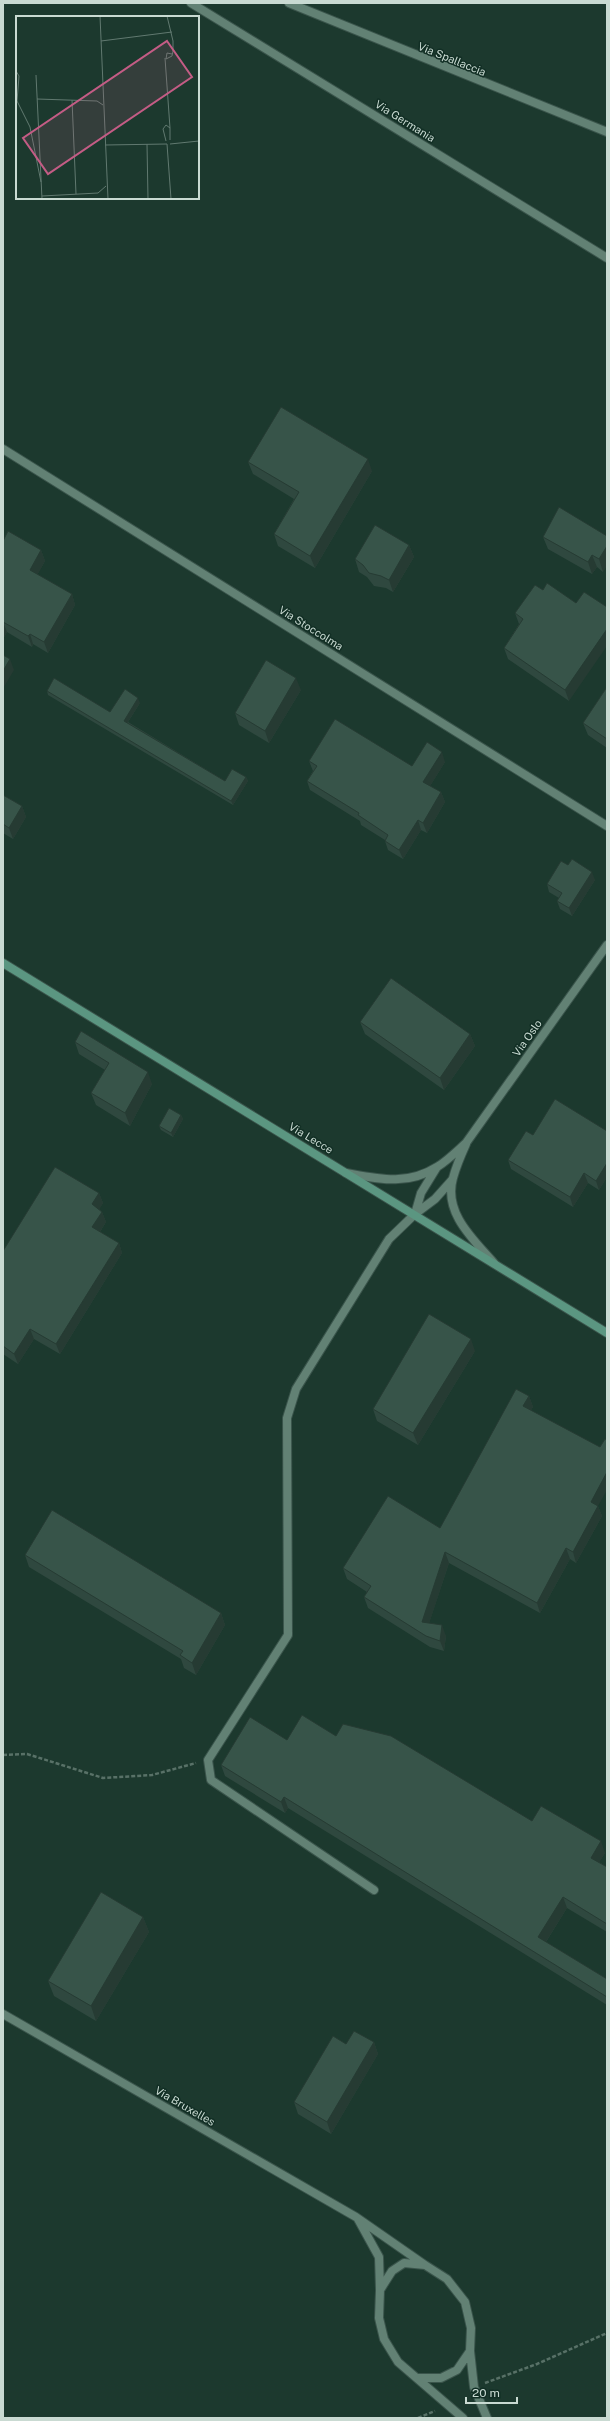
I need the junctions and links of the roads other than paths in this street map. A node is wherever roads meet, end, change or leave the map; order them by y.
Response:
1 (191, 3) edge
2 (289, 3) edge
3 (607, 132) edge
4 (607, 258) edge
5 (3, 449) edge
6 (607, 826) edge
7 (607, 945) edge
8 (3, 963) edge
9 (466, 1143) junction
10 (437, 1167) junction
11 (346, 1173) junction
12 (452, 1180) junction
13 (415, 1214) junction
14 (498, 1267) junction
15 (607, 1333) edge
16 (374, 1890) dead end
17 (3, 2014) edge
18 (356, 2216) junction
19 (425, 2265) junction
20 (380, 2290) junction
21 (470, 2351) junction
22 (418, 2378) junction
23 (463, 2418) edge
24 (487, 2418) edge

1 - 4 street, Via Germania
2 - 3 street, Via Spallaccia
5 - 6 street, Via Stoccolma
7 - 9 street, Via Oslo
8 - 11 main road, Via Lecce
9 - 10 street
9 - 12 street
10 - 11 street
10 - 13 street
11 - 13 main road, Via Lecce
12 - 13 street
12 - 14 street
13 - 14 main road, Via Lecce
13 - 16 street
14 - 15 main road, Via Lecce
17 - 18 street, Via Bruxelles
18 - 19 street, Via Bruxelles
18 - 20 street
19 - 20 street
19 - 21 street
20 - 22 street
21 - 22 street
21 - 24 street
22 - 23 street

